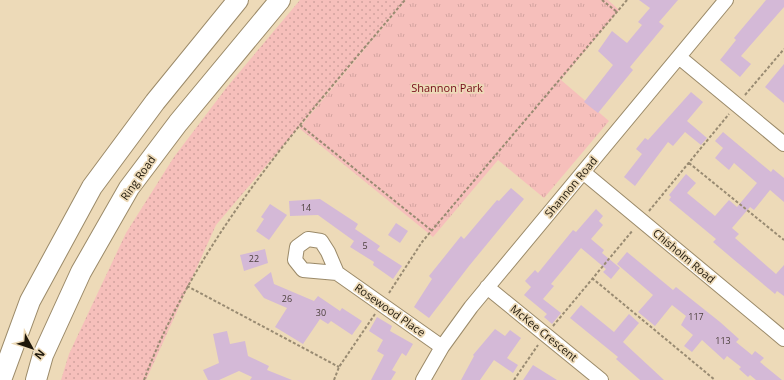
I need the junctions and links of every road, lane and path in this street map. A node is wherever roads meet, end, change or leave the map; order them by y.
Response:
1 (238, 0) edge
2 (280, 0) edge
3 (405, 0) edge
4 (602, 0) edge
5 (627, 0) edge
6 (725, 0) edge
7 (617, 12) junction
8 (679, 57) junction
9 (300, 125) junction
10 (784, 144) edge
11 (689, 163) dead end
12 (583, 172) junction
13 (431, 230) junction
14 (784, 240) edge
15 (337, 273) dead end
16 (592, 278) dead end
17 (187, 286) junction
18 (487, 288) junction
19 (382, 304) junction
20 (784, 339) edge
21 (442, 347) junction
22 (339, 368) junction
23 (0, 380) edge
24 (36, 380) edge
25 (144, 380) edge
26 (334, 380) edge
27 (423, 380) edge
28 (601, 380) edge
29 (715, 380) edge

1 - 23 highway
2 - 24 highway, Ring Road
3 - 9 path
4 - 7 path
5 - 7 path
6 - 8 street, Shannon Road
7 - 13 path
8 - 10 street
8 - 12 street, Shannon Road
9 - 13 path
9 - 17 path
11 - 14 path
12 - 18 street, Shannon Road
12 - 20 street, Chisholm Road
13 - 19 path
15 - 19 street, Rosewood Place
16 - 29 path
17 - 22 path
17 - 25 path
18 - 21 street, Shannon Road
18 - 28 street, McKee Crescent
19 - 21 street, Rosewood Place
19 - 22 path
21 - 27 street, Shannon Road
22 - 26 path

